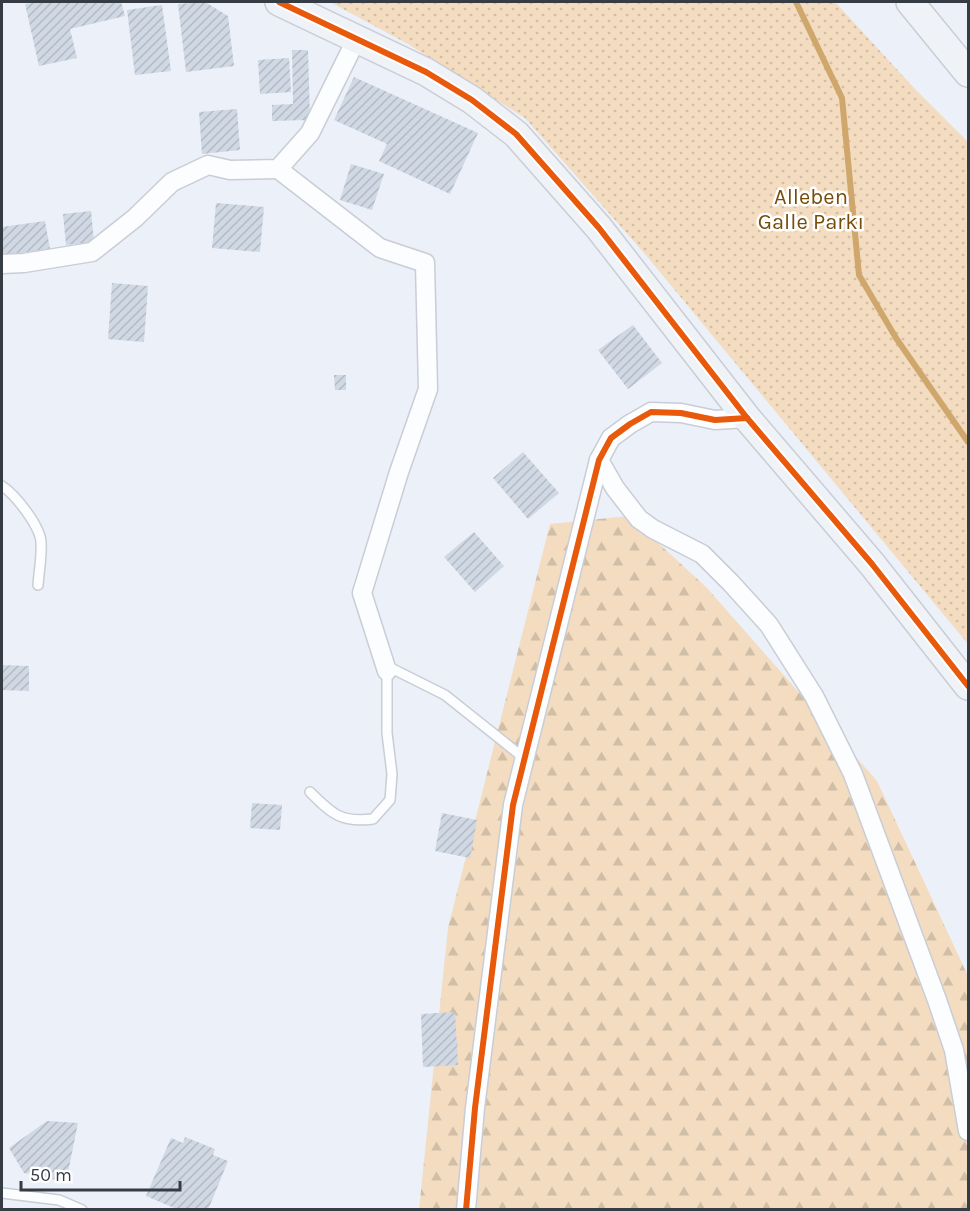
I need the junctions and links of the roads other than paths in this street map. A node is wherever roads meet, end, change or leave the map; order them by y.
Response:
1 (279, 2) edge
2 (910, 2) edge
3 (357, 38) junction
4 (969, 73) edge
5 (278, 169) junction
6 (2, 264) edge
7 (747, 418) junction
8 (599, 460) junction
9 (2, 486) edge
10 (38, 585) dead end
11 (386, 668) junction
12 (969, 687) edge
13 (524, 758) junction
14 (310, 792) dead end
15 (969, 1131) edge
16 (2, 1193) edge
17 (82, 1209) edge
18 (466, 1209) edge

1 - 3 street
2 - 4 street
3 - 5 street
3 - 7 street
5 - 6 street
5 - 11 street
7 - 8 street
7 - 12 street
8 - 13 street
8 - 15 street
9 - 10 lane
11 - 13 lane
11 - 14 lane
13 - 18 street
16 - 17 lane

